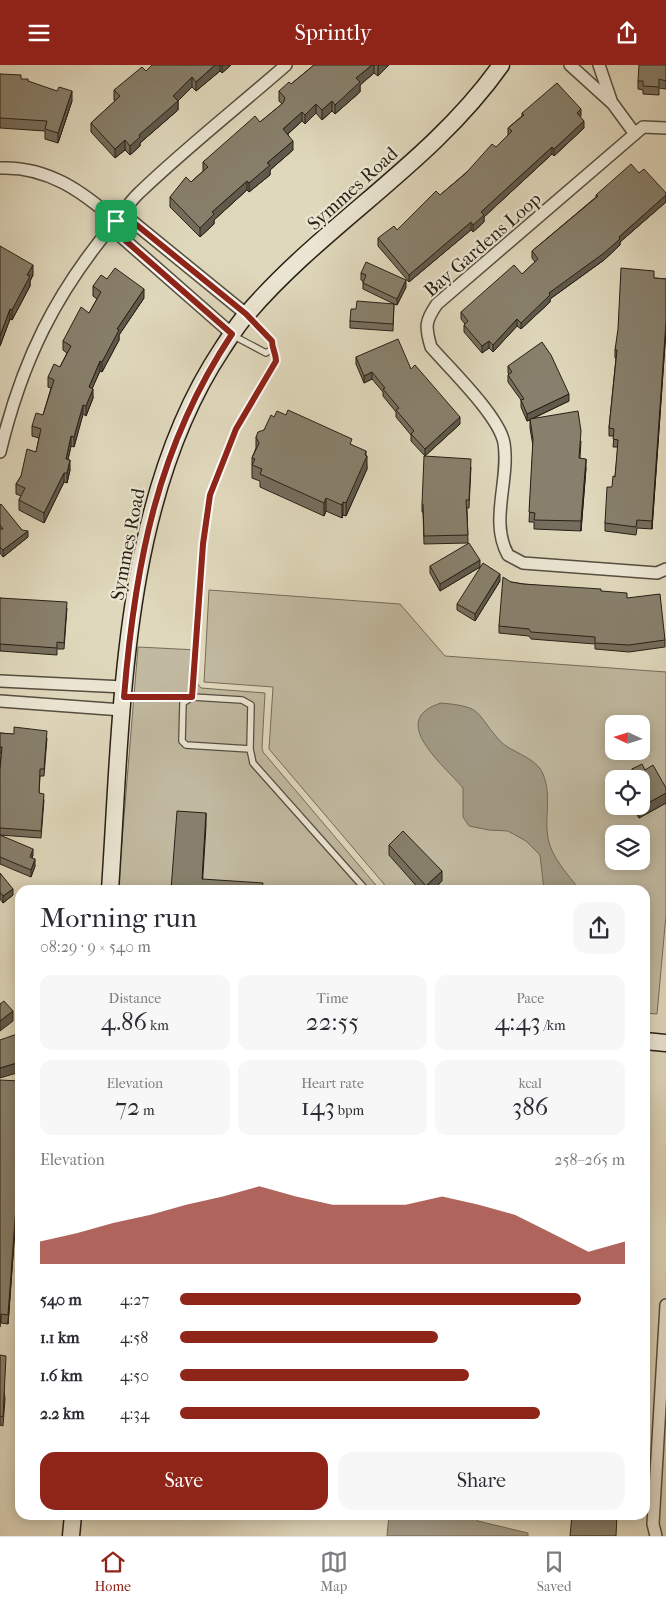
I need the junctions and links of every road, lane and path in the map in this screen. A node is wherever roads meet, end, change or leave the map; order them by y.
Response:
1 (286, 65) edge
2 (501, 65) edge
3 (570, 65) edge
4 (599, 65) edge
5 (613, 105) junction
6 (666, 128) edge
7 (635, 134) junction
8 (0, 168) edge
9 (116, 220) junction
10 (246, 314) junction
11 (232, 334) junction
12 (272, 349) junction
13 (0, 452) edge
14 (666, 569) edge
15 (0, 681) edge
16 (32, 683) junction
17 (192, 697) junction
18 (124, 698) junction
19 (0, 701) edge
20 (31, 705) junction
21 (250, 749) junction
22 (110, 885) edge
23 (362, 885) edge
24 (650, 1041) edge
25 (666, 1043) edge
26 (666, 1305) edge
27 (664, 1358) edge
28 (73, 1520) edge
29 (72, 1536) edge
30 (656, 1536) edge

1 - 9 street
2 - 10 street, Symmes Road
3 - 5 street
4 - 5 street
5 - 7 street
6 - 7 street, Bay Gardens Loop
7 - 14 street, Bay Gardens Loop
8 - 9 street
9 - 10 street
9 - 11 street
9 - 13 street
10 - 11 street, Symmes Road
10 - 12 lane
11 - 12 lane
11 - 18 street, Symmes Road
12 - 17 lane
15 - 16 street
16 - 18 street
16 - 20 street
17 - 18 lane
17 - 21 lane
17 - 21 lane
18 - 20 street
18 - 22 street, Symmes Road
19 - 20 street
21 - 23 lane
24 - 25 street
26 - 27 street
27 - 30 street
28 - 29 street

